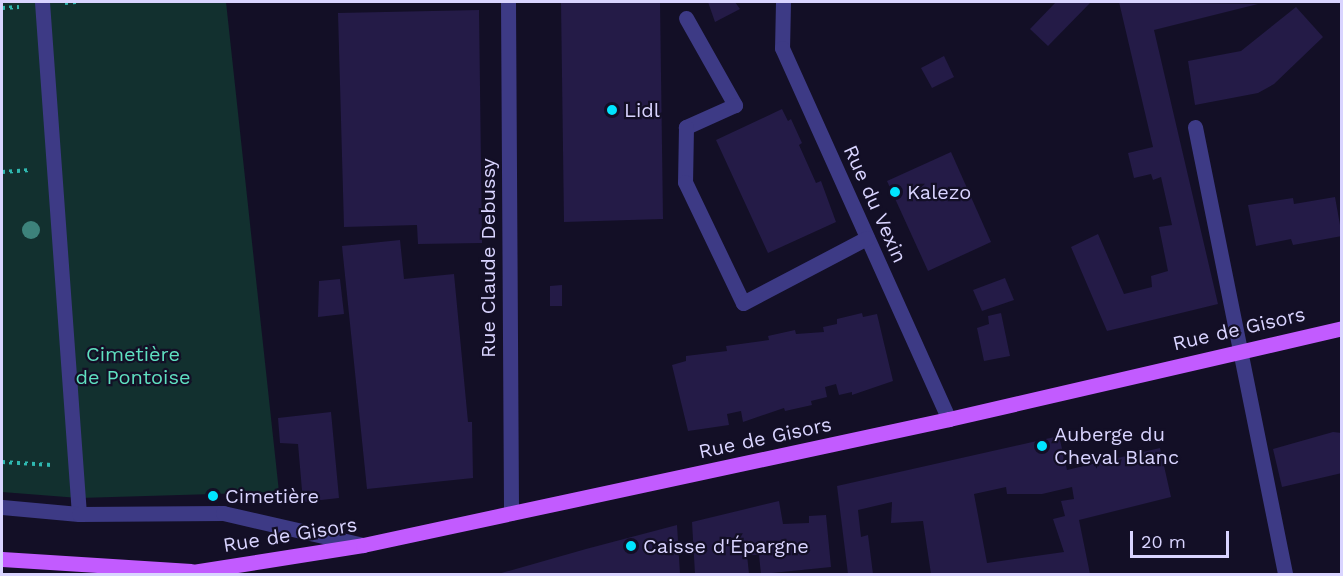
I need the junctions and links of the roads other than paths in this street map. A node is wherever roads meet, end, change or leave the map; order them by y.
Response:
1 (42, 2) edge
2 (508, 2) edge
3 (783, 2) edge
4 (686, 18) dead end
5 (1195, 127) dead end
6 (867, 238) junction
7 (1341, 328) edge
8 (1241, 349) junction
9 (949, 419) junction
10 (2, 507) edge
11 (511, 513) junction
12 (80, 514) junction
13 (363, 545) junction
14 (2, 559) edge
15 (190, 573) edge
16 (1285, 574) edge

1 - 12 street
2 - 11 street, Rue Claude Debussy
3 - 6 street, Rue du Vexin
4 - 6 street
5 - 8 street
6 - 9 street, Rue du Vexin
7 - 8 main road, Rue de Gisors
8 - 9 main road, Rue de Gisors
8 - 16 street
9 - 11 main road, Rue de Gisors
10 - 12 street
11 - 13 main road, Rue de Gisors
12 - 13 street
13 - 15 main road, Rue de Gisors
14 - 15 main road, Rue de Gisors

